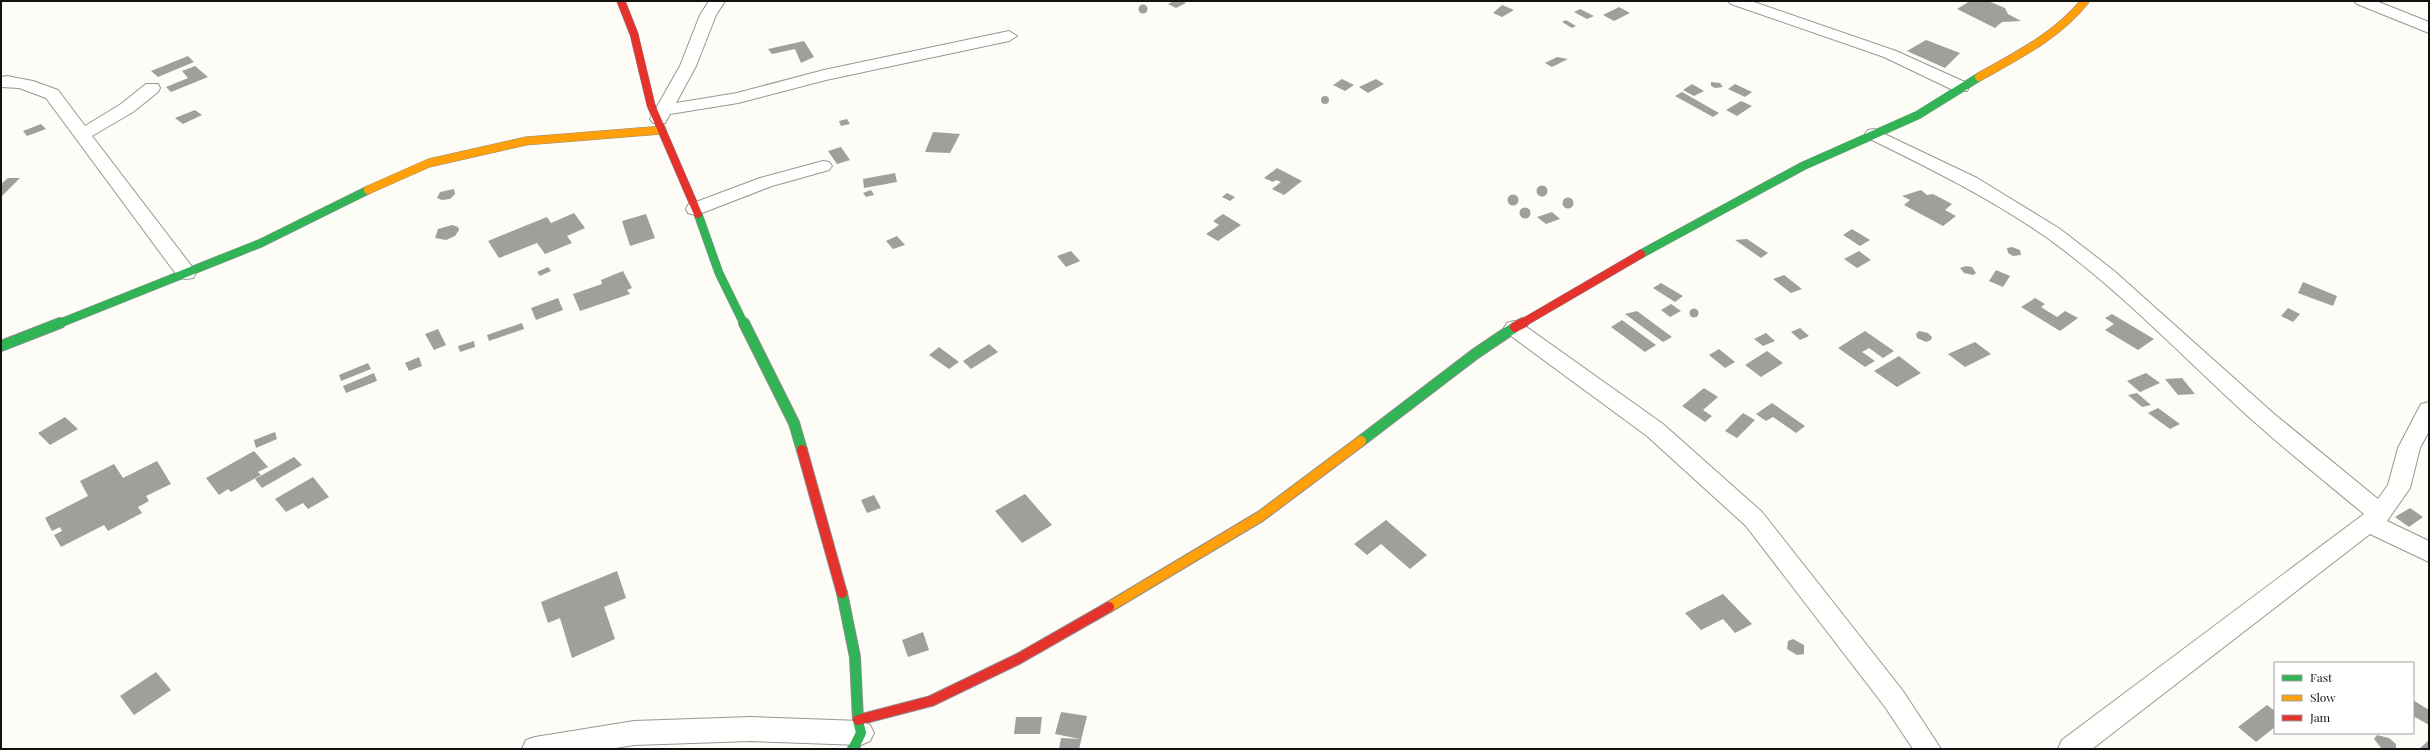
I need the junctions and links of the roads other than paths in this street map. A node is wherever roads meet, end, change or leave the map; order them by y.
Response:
1 (621, 1) edge
2 (716, 1) edge
3 (1736, 1) edge
4 (2085, 1) edge
5 (2362, 1) edge
6 (2429, 28) edge
7 (1009, 36) dead end
8 (1, 82) edge
9 (1961, 87) junction
10 (152, 88) dead end
11 (661, 121) junction
12 (83, 134) junction
13 (1874, 134) junction
14 (823, 166) dead end
15 (695, 209) junction
16 (186, 273) junction
17 (1514, 328) junction
18 (1, 346) edge
19 (2429, 410) edge
20 (2375, 518) junction
21 (2429, 552) edge
22 (857, 734) edge
23 (535, 749) edge
24 (1928, 749) edge
25 (2070, 749) edge

1 - 11 street
2 - 11 street
3 - 9 street
4 - 9 street
5 - 6 street
7 - 11 street
8 - 12 street
9 - 13 street
10 - 12 street
11 - 15 street
11 - 16 street
12 - 16 street
13 - 17 street
13 - 20 street
14 - 15 street
15 - 22 street
16 - 18 street
17 - 22 street
17 - 24 street
19 - 20 street
20 - 21 street
20 - 25 street
22 - 23 street

